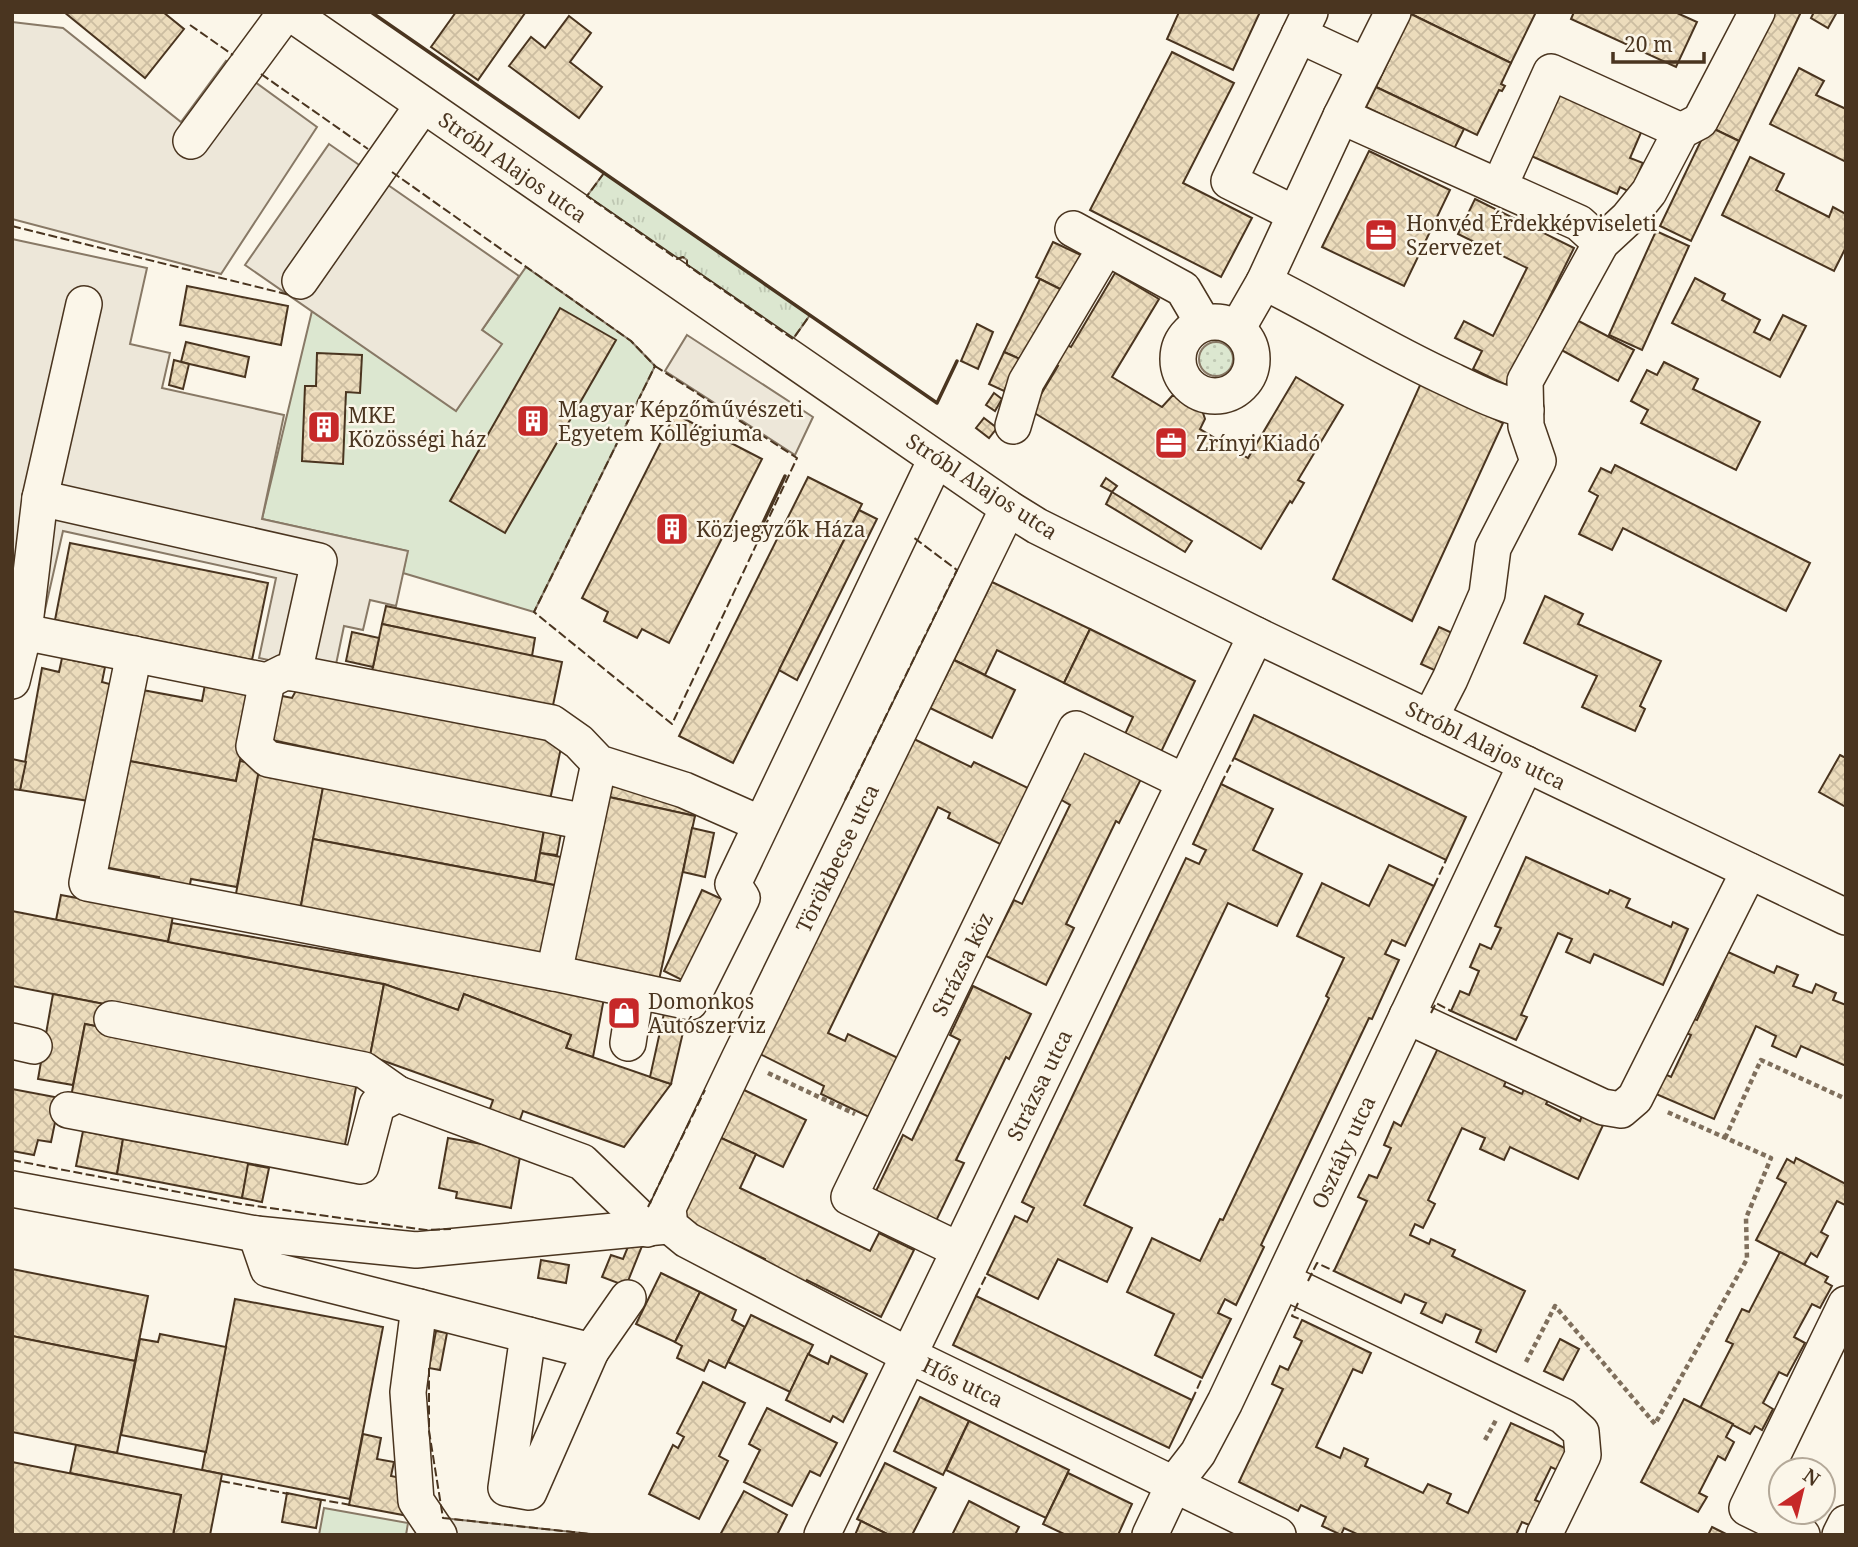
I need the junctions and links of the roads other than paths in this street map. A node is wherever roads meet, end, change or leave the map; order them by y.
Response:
1 (287, 12) edge
2 (1393, 12) edge
3 (1757, 12) edge
4 (1304, 23) edge
5 (1366, 66) junction
6 (423, 105) junction
7 (1341, 117) junction
8 (1681, 131) junction
9 (191, 141) dead end
10 (1499, 187) junction
11 (1295, 214) junction
12 (1073, 229) dead end
13 (1601, 243) junction
14 (1106, 247) junction
15 (300, 281) dead end
16 (1264, 282) junction
17 (85, 304) dead end
18 (1203, 323) junction
19 (1237, 329) junction
20 (1526, 410) junction
21 (1013, 426) dead end
22 (936, 459) junction
23 (40, 498) junction
24 (1007, 508) junction
25 (24, 632) junction
26 (1256, 635) junction
27 (134, 654) junction
28 (280, 677) junction
29 (12, 681) edge
30 (1430, 718) junction
31 (599, 763) junction
32 (1525, 764) junction
33 (1185, 782) junction
34 (586, 822) junction
35 (761, 824) junction
36 (1749, 871) junction
37 (1846, 917) edge
38 (554, 973) junction
39 (636, 990) junction
40 (1407, 1016) junction
41 (112, 1019) dead end
42 (628, 1043) dead end
43 (398, 1094) junction
44 (68, 1110) dead end
45 (12, 1189) edge
46 (662, 1221) junction
47 (256, 1234) junction
48 (959, 1250) junction
49 (1283, 1281) junction
50 (628, 1298) dead end
51 (1846, 1304) edge
52 (419, 1307) junction
53 (528, 1335) junction
54 (591, 1351) junction
55 (908, 1356) junction
56 (1174, 1484) junction
57 (1846, 1523) edge
58 (439, 1535) edge
59 (822, 1535) edge
60 (1150, 1535) edge
61 (1278, 1535) edge
62 (1544, 1535) edge
63 (1802, 1535) edge
64 (1840, 1535) edge

1 - 6 street, Stróbl Alajos utca
1 - 9 street
2 - 5 street
3 - 8 street
4 - 5 street
4 - 11 street
5 - 7 street
6 - 15 street
6 - 22 street, Stróbl Alajos utca
7 - 10 street
7 - 11 street
8 - 10 street
8 - 13 street
10 - 13 street
11 - 16 street
12 - 14 street
13 - 20 street
14 - 18 street
14 - 21 street
16 - 19 street
16 - 20 street
17 - 23 street
18 - 19 street
18 - 19 street
20 - 30 street
22 - 24 street, Stróbl Alajos utca
22 - 35 street
23 - 25 street
23 - 28 street
24 - 26 street, Stróbl Alajos utca
24 - 46 street, Törökbecse utca
25 - 27 street
25 - 29 street
26 - 30 street, Stróbl Alajos utca
26 - 33 street, Strázsa utca
27 - 28 street
27 - 38 street
28 - 31 street
28 - 34 street
30 - 32 street, Stróbl Alajos utca
31 - 34 street
31 - 35 street
32 - 36 street, Stróbl Alajos utca
32 - 40 street, Osztály utca
33 - 48 street, Strázsa utca
33 - 48 street, Strázsa köz
34 - 38 street
35 - 39 street
36 - 37 street, Stróbl Alajos utca
36 - 40 street
38 - 39 street
39 - 42 street
40 - 49 street, Osztály utca
41 - 43 street, Hős utca
43 - 44 street
43 - 46 street, Hős utca
45 - 47 street
46 - 47 street
46 - 55 street, Hős utca
47 - 52 street
48 - 55 street, Strázsa utca
49 - 56 street, Osztály utca
49 - 62 street
50 - 54 street
51 - 63 street
52 - 53 street
52 - 58 street
53 - 54 street
53 - 54 street
55 - 56 street, Hős utca
55 - 59 street, Strázsa utca
56 - 60 street, Osztály utca
56 - 61 street, Hős utca
57 - 64 street

